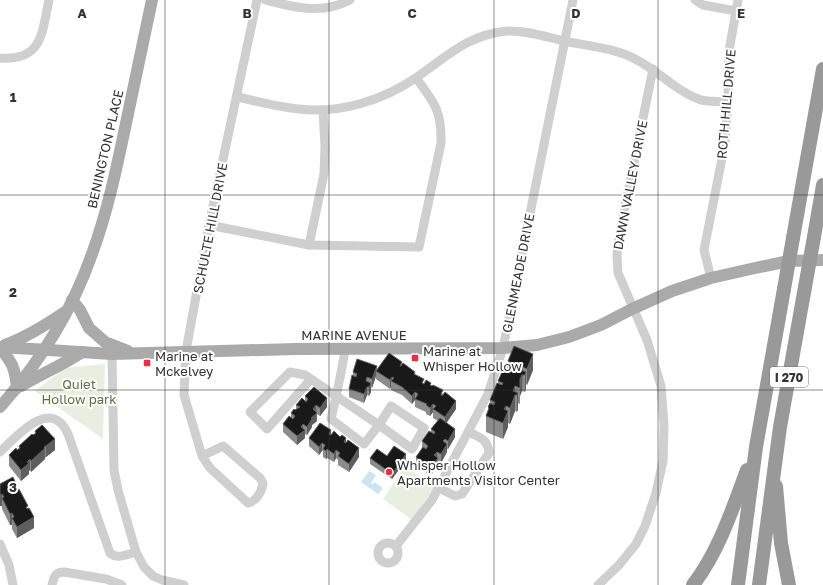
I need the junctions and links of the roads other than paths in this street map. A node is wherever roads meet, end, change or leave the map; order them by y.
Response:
1 (49, 0) edge
2 (152, 0) edge
3 (257, 0) edge
4 (265, 0) edge
5 (350, 0) edge
6 (573, 0) edge
7 (696, 0) edge
8 (738, 0) edge
9 (736, 11) junction
10 (565, 41) junction
11 (0, 58) edge
12 (653, 69) junction
13 (823, 69) edge
14 (416, 78) junction
15 (237, 97) junction
16 (728, 102) junction
17 (322, 110) junction
18 (823, 185) edge
19 (209, 225) junction
20 (309, 245) junction
21 (823, 260) edge
22 (710, 278) junction
23 (70, 305) junction
24 (632, 309) junction
25 (0, 347) edge
26 (503, 348) junction
27 (345, 349) junction
28 (44, 350) junction
29 (186, 351) junction
30 (82, 352) junction
31 (133, 353) junction
32 (112, 354) junction
33 (310, 379) junction
34 (17, 388) junction
35 (336, 397) junction
36 (0, 407) edge
37 (379, 425) junction
38 (469, 432) junction
39 (756, 447) junction
40 (0, 452) edge
41 (202, 456) junction
42 (774, 468) junction
43 (439, 488) junction
44 (0, 544) edge
45 (396, 546) dead end
46 (136, 552) junction
47 (13, 585) edge
48 (52, 585) edge
49 (122, 585) edge
50 (184, 585) edge
51 (598, 585) edge
52 (693, 585) edge
53 (738, 585) edge
54 (758, 585) edge
55 (789, 585) edge

1 - 11 street
2 - 23 main road, BENINGTON PLACE
3 - 15 street, SCHULTE HILL DRIVE
4 - 5 street
6 - 10 street, GLENMEADE DRIVE
7 - 9 street
8 - 9 street, ROTH HILL DRIVE
9 - 16 street, ROTH HILL DRIVE
10 - 12 street
10 - 14 street
10 - 26 street, GLENMEADE DRIVE
12 - 16 street
12 - 24 street, DAWN VALLEY DRIVE
13 - 39 highway, I 270, bridge
14 - 17 street
14 - 20 street
15 - 17 street
15 - 19 street, SCHULTE HILL DRIVE
16 - 22 street, ROTH HILL DRIVE
17 - 20 street
18 - 42 highway, I 270, bridge
19 - 20 street
19 - 29 street, SCHULTE HILL DRIVE
21 - 22 main road, MARINE AVENUE
22 - 24 main road, MARINE AVENUE
23 - 25 main road
23 - 28 main road, BENINGTON PLACE
23 - 31 main road
24 - 26 main road, MARINE AVENUE
24 - 51 street, DAWN VALLEY DRIVE
25 - 28 main road, MARINE AVENUE
25 - 34 main road
26 - 27 main road, MARINE AVENUE
26 - 38 street, GLENMEADE DRIVE
27 - 29 main road, MARINE AVENUE
27 - 35 street
28 - 30 main road, MARINE AVENUE
28 - 34 main road, BENINGTON PLACE
29 - 31 main road, MARINE AVENUE
29 - 41 street, SCHULTE HILL DRIVE
30 - 32 main road, MARINE AVENUE
30 - 34 main road
31 - 32 main road, MARINE AVENUE
32 - 46 street
33 - 33 street
33 - 35 street
34 - 36 main road
35 - 37 street
35 - 37 street
37 - 37 street
38 - 43 street, GLENMEADE DRIVE
38 - 43 street
39 - 52 highway
39 - 53 highway, I 270
40 - 46 street
41 - 41 street, SCHULTE HILL DRIVE
42 - 54 highway, I 270
42 - 55 highway
43 - 45 street, GLENMEADE DRIVE
44 - 47 street
46 - 50 street
48 - 49 street

